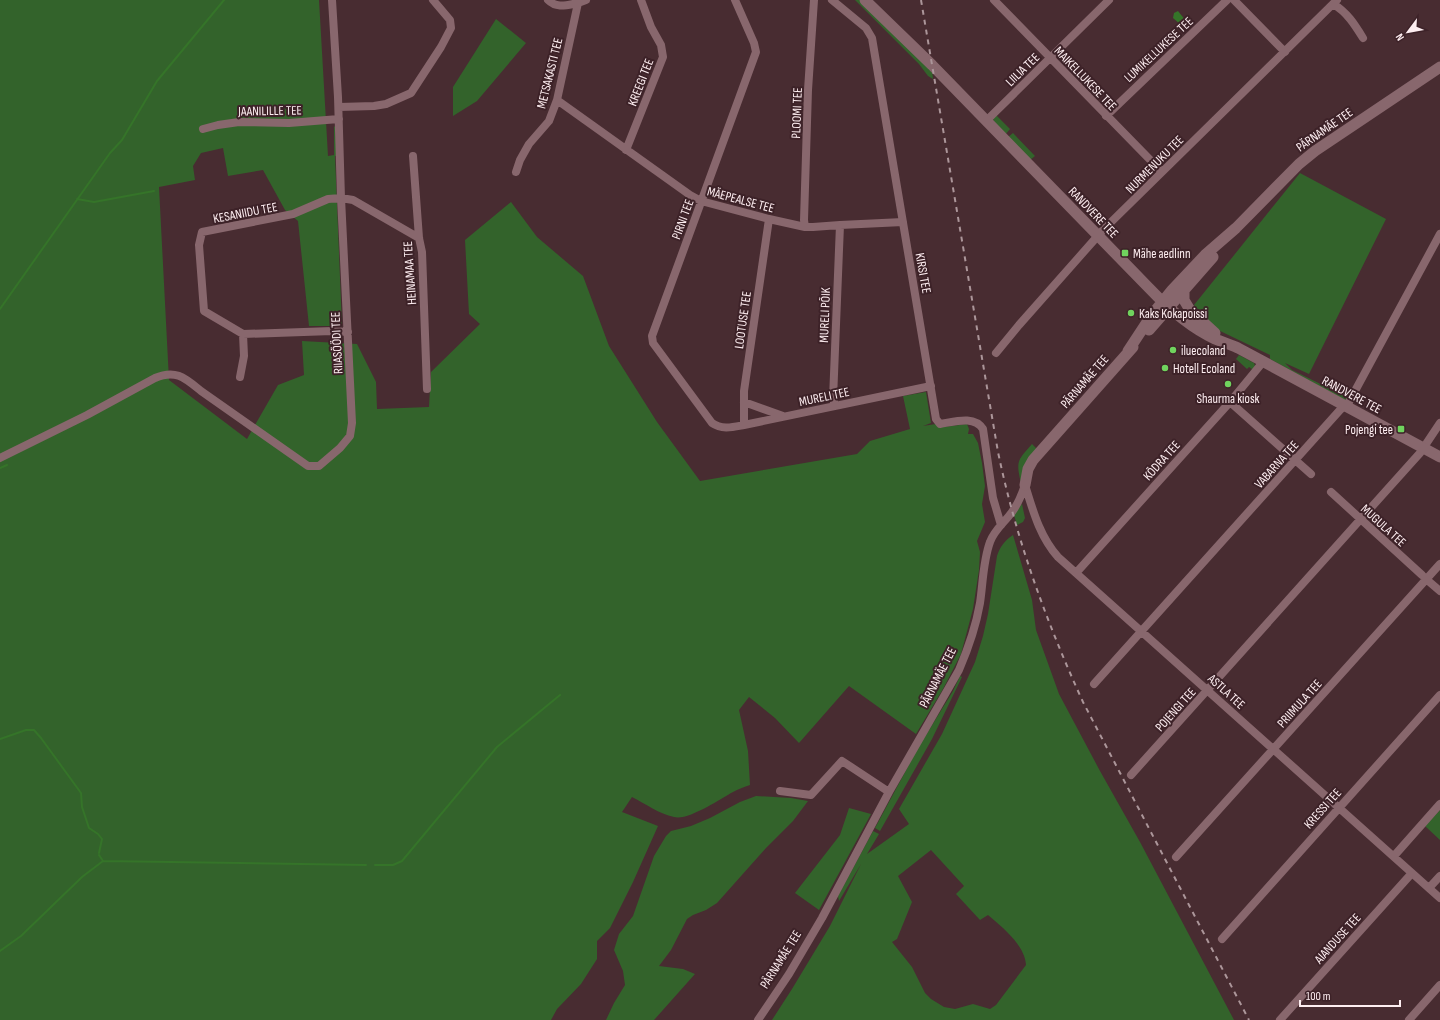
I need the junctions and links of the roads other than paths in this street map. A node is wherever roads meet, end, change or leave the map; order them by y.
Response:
1 (332, 0) edge
2 (433, 0) edge
3 (548, 0) edge
4 (641, 0) edge
5 (735, 0) edge
6 (814, 0) edge
7 (832, 0) edge
8 (865, 0) edge
9 (994, 0) edge
10 (1109, 0) edge
11 (1227, 0) edge
12 (1234, 0) edge
13 (582, 2) edge
14 (1335, 2) edge
15 (1363, 38) dead end
16 (1285, 52) junction
17 (1050, 58) junction
18 (1440, 67) edge
19 (556, 100) junction
20 (339, 107) junction
21 (1106, 116) junction
22 (339, 119) junction
23 (986, 121) junction
24 (203, 130) dead end
25 (626, 150) junction
26 (413, 156) dead end
27 (516, 172) dead end
28 (1162, 172) junction
29 (342, 198) junction
30 (701, 201) junction
31 (769, 219) junction
32 (903, 222) junction
33 (840, 225) junction
34 (805, 226) junction
35 (1236, 228) junction
36 (1440, 234) edge
37 (1098, 236) junction
38 (419, 238) junction
39 (1184, 291) junction
40 (1165, 305) junction
41 (348, 332) junction
42 (243, 334) junction
43 (1226, 342) junction
44 (996, 353) dead end
45 (1263, 362) junction
46 (240, 377) dead end
47 (931, 386) junction
48 (428, 389) dead end
49 (744, 402) junction
50 (1230, 402) junction
51 (835, 406) junction
52 (1345, 406) junction
53 (784, 417) junction
54 (1440, 423) edge
55 (744, 425) junction
56 (722, 428) joint
57 (1424, 448) junction
58 (1440, 457) edge
59 (0, 458) edge
60 (1296, 460) junction
61 (1312, 474) dead end
62 (1025, 485) junction
63 (1330, 492) dead end
64 (1361, 520) junction
65 (1002, 525) junction
66 (1440, 564) edge
67 (1076, 573) junction
68 (1424, 577) junction
69 (1440, 591) edge
70 (1142, 631) junction
71 (1094, 684) dead end
72 (1208, 690) junction
73 (1440, 694) edge
74 (1274, 749) junction
75 (1131, 775) dead end
76 (780, 791) dead end
77 (889, 792) junction
78 (1440, 804) edge
79 (1339, 807) junction
80 (1394, 856) junction
81 (1176, 857) dead end
82 (1412, 873) junction
83 (1440, 876) edge
84 (1429, 888) junction
85 (1440, 898) edge
86 (1222, 939) dead end
87 (1440, 985) edge
88 (758, 1020) edge
89 (1280, 1020) edge
90 (1409, 1020) edge

1 - 20 street, RIIASÖÖDI TEE
2 - 20 street
3 - 13 street
4 - 25 street, KREEGI TEE
5 - 30 street, PIRNI TEE
6 - 34 street, PLOOMI TEE
7 - 32 street, KIRSI TEE
8 - 23 main road, RANDVERE TEE
9 - 17 street, MAIKELLUKESE TEE
10 - 17 street, LIILIA TEE
11 - 21 street, LUMIKELLUKESE TEE
12 - 16 street
13 - 19 street, METSAKASTI TEE
14 - 15 street
14 - 16 street, NURMENUKU TEE
16 - 28 street, NURMENUKU TEE
17 - 21 street, MAIKELLUKESE TEE
17 - 23 street, LIILIA TEE
18 - 35 main road, PÄRNAMÄE TEE
19 - 25 street, MÄEPEALSE TEE
19 - 27 street, METSAKASTI TEE
20 - 22 street, RIIASÖÖDI TEE
21 - 28 street, MAIKELLUKESE TEE
22 - 24 street, JAANILILLE TEE
22 - 29 street, RIIASÖÖDI TEE
23 - 37 main road, RANDVERE TEE
25 - 30 street, MÄEPEALSE TEE
26 - 38 street, HEINAMAA TEE
28 - 37 street, NURMENUKU TEE
29 - 38 street
29 - 41 street, RIIASÖÖDI TEE
29 - 42 street, KESANIIDU TEE
30 - 31 street, MÄEPEALSE TEE
30 - 56 street, PIRNI TEE
31 - 34 street, MÄEPEALSE TEE
31 - 49 street, LOOTUSE TEE
32 - 33 street, MÄEPEALSE TEE
32 - 47 street, KIRSI TEE
33 - 34 street, MÄEPEALSE TEE
33 - 51 street, MURELI PÕIK
35 - 39 main road, PÄRNAMÄE TEE
35 - 40 main road, PÄRNAMÄE TEE
36 - 52 street, VABARNA TEE
37 - 40 main road, RANDVERE TEE
37 - 44 street, NURMENUKU TEE
38 - 48 street, HEINAMAA TEE
39 - 40 main road, PÄRNAMÄE TEE
39 - 43 main road
40 - 43 main road, RANDVERE TEE
40 - 62 main road, PÄRNAMÄE TEE
41 - 42 street
41 - 59 street, RIIASÖÖDI TEE
42 - 46 street
43 - 45 main road, RANDVERE TEE
45 - 50 street, KÕDRA TEE
45 - 52 main road, RANDVERE TEE
47 - 51 street, MURELI TEE
47 - 65 street, KIRSI TEE
49 - 53 street
49 - 55 street, LOOTUSE TEE
50 - 60 street
50 - 67 street, KÕDRA TEE
51 - 53 street, MURELI TEE
52 - 57 main road, RANDVERE TEE
52 - 60 street, VABARNA TEE
53 - 55 street, MURELI TEE
54 - 57 street, POJENGI TEE
55 - 56 street, MURELI TEE
57 - 58 main road, RANDVERE TEE
57 - 64 street, POJENGI TEE
60 - 61 street
60 - 70 street, VABARNA TEE
62 - 65 street, PÄRNAMÄE TEE
62 - 67 street, ASTLA TEE
63 - 64 street, MUGULA TEE
64 - 68 street, MUGULA TEE
64 - 72 street, POJENGI TEE
65 - 77 street, PÄRNAMÄE TEE
66 - 68 street, PRIIMULA TEE
67 - 70 street, ASTLA TEE
68 - 69 street, MUGULA TEE
68 - 74 street, PRIIMULA TEE
70 - 71 street, VABARNA TEE
70 - 72 street, ASTLA TEE
72 - 74 street, ASTLA TEE
72 - 75 street, POJENGI TEE
73 - 79 street, KRESSI TEE
74 - 79 street, ASTLA TEE
74 - 81 street, PRIIMULA TEE
76 - 77 street
77 - 88 street, PÄRNAMÄE TEE
78 - 80 street
79 - 80 street, ASTLA TEE
79 - 86 street, KRESSI TEE
80 - 82 street, ASTLA TEE
82 - 84 street, ASTLA TEE
82 - 89 street, AIANDUSE TEE
83 - 84 street
84 - 85 street, ASTLA TEE
87 - 90 street

